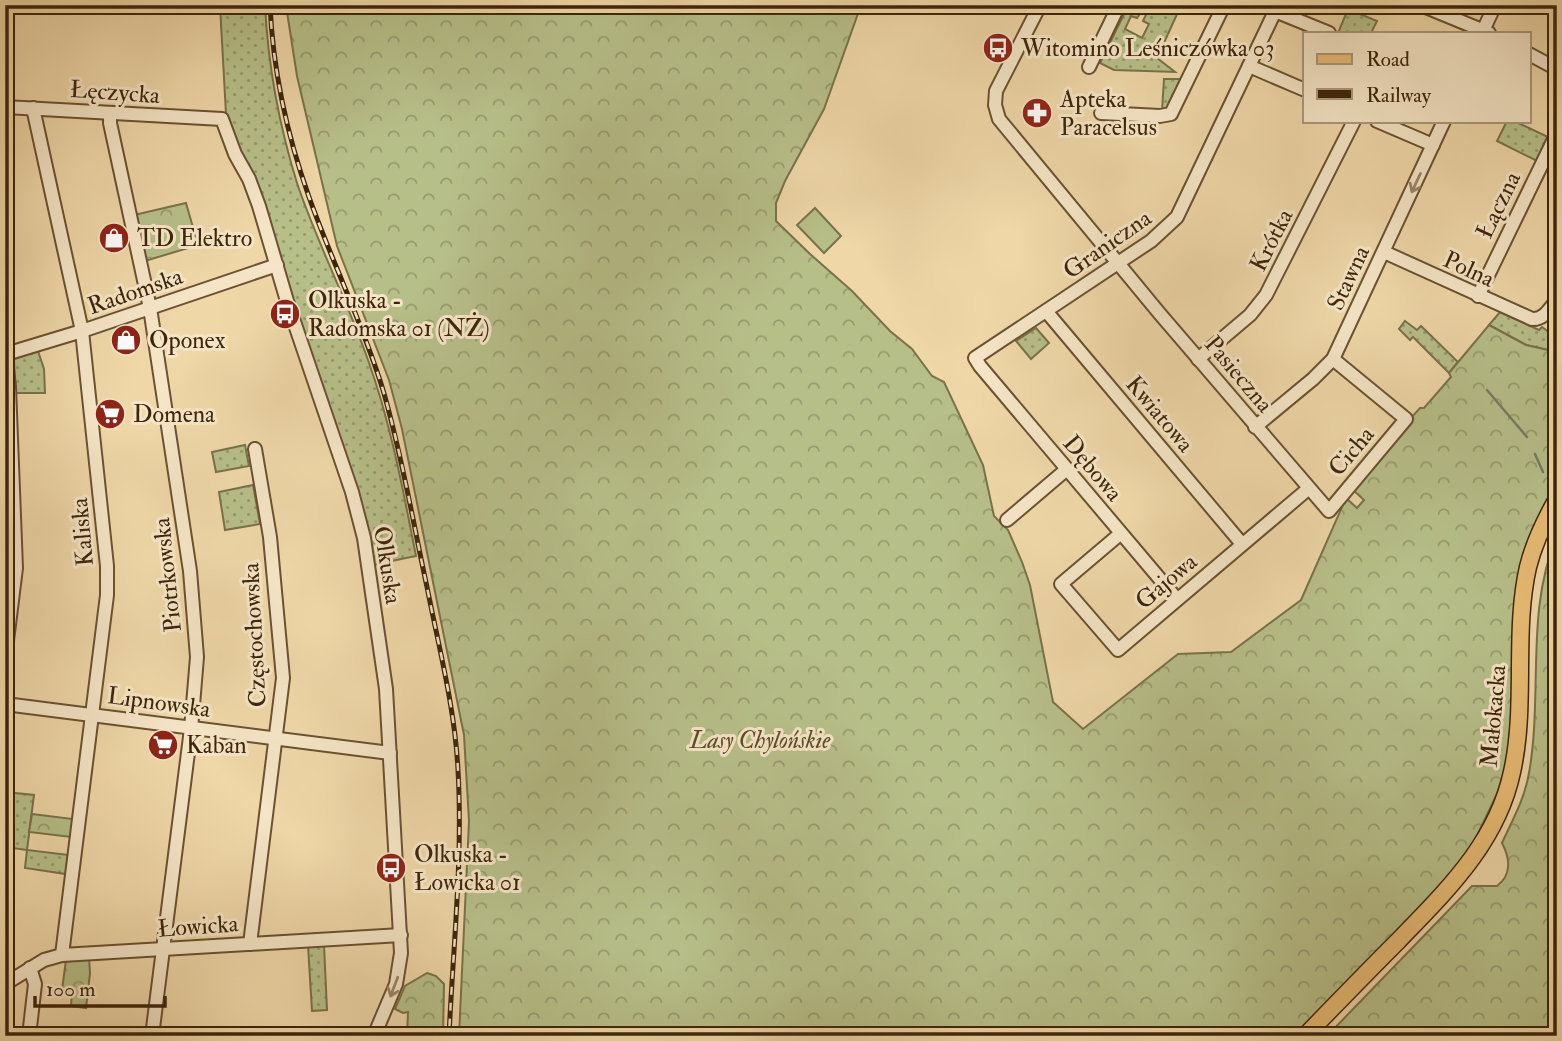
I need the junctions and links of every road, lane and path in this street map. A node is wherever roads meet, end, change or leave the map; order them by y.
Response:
1 (1040, 5) edge
2 (1119, 5) edge
3 (1224, 5) edge
4 (1421, 5) edge
5 (1495, 5) edge
6 (1276, 8) edge
7 (1327, 32) edge
8 (1485, 32) edge
9 (1530, 55) edge
10 (1249, 66) junction
11 (1089, 68) dead end
12 (1557, 69) edge
13 (1303, 89) edge
14 (5, 107) edge
15 (33, 108) junction
16 (110, 113) junction
17 (1101, 113) dead end
18 (222, 119) joint
19 (1353, 122) edge
20 (1379, 122) edge
21 (1444, 122) edge
22 (1557, 133) edge
23 (1433, 145) junction
24 (1384, 252) junction
25 (1118, 263) junction
26 (277, 265) junction
27 (1478, 296) junction
28 (1557, 300) edge
29 (150, 308) junction
30 (1046, 311) junction
31 (82, 331) junction
32 (6, 353) edge
33 (1199, 359) junction
34 (1333, 359) junction
35 (979, 365) joint
36 (1255, 427) junction
37 (254, 449) dead end
38 (1067, 468) junction
39 (1308, 489) junction
40 (1557, 499) edge
41 (1329, 511) joint
42 (1007, 520) dead end
43 (1120, 534) junction
44 (1242, 544) junction
45 (1176, 598) junction
46 (5, 657) edge
47 (5, 704) edge
48 (92, 714) junction
49 (191, 729) junction
50 (277, 739) junction
51 (390, 753) junction
52 (401, 935) junction
53 (250, 944) junction
54 (163, 949) junction
55 (62, 955) junction
56 (30, 968) junction
57 (5, 984) edge
58 (29, 1036) edge
59 (152, 1036) edge
60 (374, 1036) edge
61 (1305, 1036) edge

1 - 25 street, Pasieczna
2 - 11 street
3 - 17 street
4 - 8 street
5 - 8 street
6 - 7 street
6 - 10 street, Graniczna
9 - 12 street
10 - 13 street
10 - 25 street, Graniczna
14 - 15 street, Łęczycka
15 - 16 street, Łęczycka
15 - 31 street, Kaliska
16 - 18 street, Łęczycka
16 - 29 street, Piotrkowska
18 - 26 street, Olkuska
19 - 33 street, Krótka
20 - 23 street
21 - 23 street, Stawna
22 - 27 street, Łączna
23 -> 24 street, Stawna
24 - 27 street, Polna
24 - 34 street, Stawna
25 - 30 street, Graniczna
25 - 33 street, Pasieczna
26 - 29 street, Radomska
26 - 51 street, Olkuska
27 - 28 street, Polna
29 - 31 street, Radomska
29 - 49 street, Piotrkowska
30 - 35 street, Graniczna
30 - 44 street, Kwiatowa
31 - 32 street, Radomska
31 - 48 street, Kaliska
32 - 46 street
33 - 36 street, Pasieczna
34 - 36 street, Stawna
34 - 41 street, Cicha
35 - 38 street, Dębowa
36 - 39 street, Pasieczna
37 - 50 street, Częstochowska
38 - 42 street
38 - 43 street, Dębowa
39 - 41 street, Pasieczna
39 - 44 street, Gajowa
40 - 61 main road, Małokacka
43 - 45 street, Dębowa
43 - 45 street, Gajowa
44 - 45 street, Gajowa
47 - 48 street, Lipnowska
48 - 49 street, Lipnowska
48 - 55 street, Kaliska
49 - 50 street, Lipnowska
49 - 54 street, Piotrkowska
50 - 51 street, Lipnowska
50 - 53 street, Częstochowska
51 - 52 street, Olkuska
52 - 53 street, Łowicka
52 -> 60 street, Olkuska
53 - 54 street, Łowicka
54 - 55 street, Łowicka
54 - 59 street, Piotrkowska
55 - 56 street, Łowicka
56 - 57 street, Łowicka
56 - 58 street

